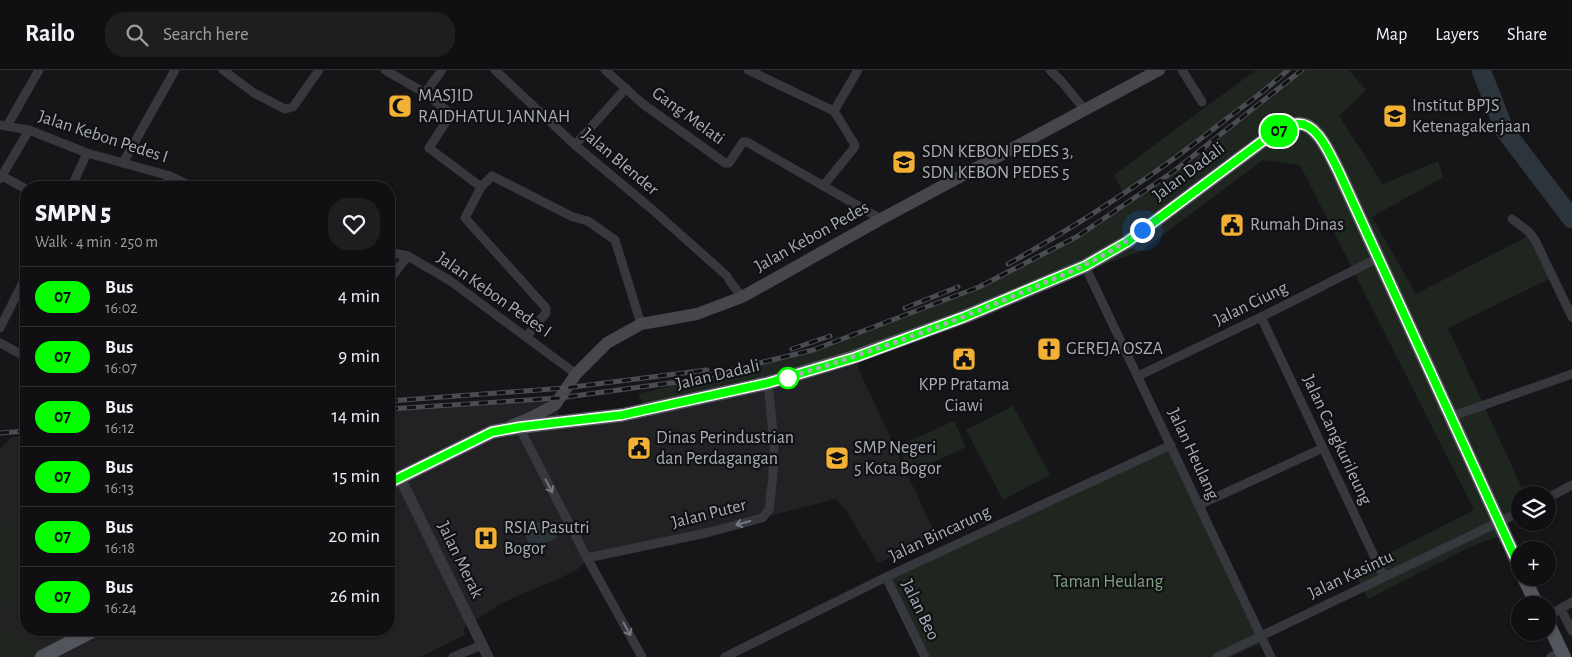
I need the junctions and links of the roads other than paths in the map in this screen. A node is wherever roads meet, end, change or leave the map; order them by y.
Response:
1 (40, 70) edge
2 (175, 70) edge
3 (223, 70) edge
4 (320, 70) edge
5 (385, 70) edge
6 (442, 70) edge
7 (494, 70) edge
8 (605, 70) edge
9 (748, 70) edge
10 (858, 70) edge
11 (1050, 70) edge
12 (1159, 70) edge
13 (1182, 70) edge
14 (626, 88) junction
15 (425, 92) junction
16 (1202, 102) dead end
17 (1084, 110) junction
18 (834, 111) junction
19 (3, 126) edge
20 (29, 130) junction
21 (575, 145) junction
22 (88, 153) junction
23 (123, 163) junction
24 (170, 176) junction
25 (1, 178) edge
26 (74, 181) edge
27 (168, 181) edge
28 (180, 181) edge
29 (20, 186) edge
30 (823, 186) junction
31 (481, 187) junction
32 (881, 219) junction
33 (1512, 219) dead end
34 (395, 253) edge
35 (408, 256) junction
36 (1378, 258) junction
37 (1085, 266) junction
38 (395, 272) edge
39 (20, 288) edge
40 (742, 296) junction
41 (1572, 317) edge
42 (1261, 318) junction
43 (641, 324) junction
44 (0, 328) edge
45 (526, 336) junction
46 (0, 343) edge
47 (20, 354) edge
48 (576, 374) junction
49 (1572, 374) edge
50 (1138, 376) junction
51 (768, 388) junction
52 (555, 405) junction
53 (1450, 417) junction
54 (571, 422) junction
55 (519, 427) junction
56 (492, 432) junction
57 (1171, 445) junction
58 (1323, 448) junction
59 (395, 480) edge
60 (1572, 485) edge
61 (1556, 494) edge
62 (1199, 505) junction
63 (1511, 517) edge
64 (1499, 523) junction
65 (1511, 549) edge
66 (587, 558) junction
67 (886, 577) junction
68 (1384, 577) junction
69 (1572, 602) edge
70 (1561, 609) junction
71 (1556, 612) edge
72 (1572, 632) edge
73 (82, 636) edge
74 (1260, 636) junction
75 (1554, 641) edge
76 (482, 645) junction
77 (1559, 655) edge
78 (42, 657) edge
79 (453, 657) edge
80 (488, 657) edge
81 (642, 657) edge
82 (725, 657) edge
83 (925, 657) edge
84 (1217, 657) edge
85 (1271, 657) edge

1 - 19 street
2 - 23 street
3 - 4 street
5 - 15 street
6 - 15 street
7 - 21 street, Jalan Blender
8 - 14 street, Gang Melati
9 - 18 street
10 - 18 street
11 - 17 street
12 - 17 main road, Jalan Kebon Pedes
13 - 16 street
14 - 21 street
14 - 30 street, Gang Melati
15 - 31 street
17 - 32 main road, Jalan Kebon Pedes
18 - 30 street
19 - 20 street, Jalan Kebon Pedes I
20 - 22 street, Jalan Kebon Pedes I
20 - 25 street
21 - 40 street, Jalan Blender
22 - 23 street, Jalan Kebon Pedes I
22 - 26 street
23 - 24 street, Jalan Kebon Pedes I
24 - 27 street
24 - 28 street, Jalan Kebon Pedes I
25 - 29 street
30 - 32 street, Gang Melati
31 - 43 street
31 - 45 street
32 - 40 main road, Jalan Kebon Pedes
33 - 41 street
34 - 35 street, Jalan Kebon Pedes I
35 - 38 street
35 - 45 street, Jalan Kebon Pedes I
36 - 37 main road, Jalan Dadali
36 - 42 street, Jalan Ciung
36 - 53 main road, Jalan Dadali
37 - 50 street, Jalan Heulang
37 - 51 main road, Jalan Dadali
39 - 44 street
40 - 43 main road, Jalan Kebon Pedes
42 - 50 street, Jalan Ciung
42 - 58 street, Jalan Cangkurileung
43 - 48 main road, Jalan Kebon Pedes
45 - 48 street, Jalan Kebon Pedes I
46 - 47 street
48 - 52 main road, Jalan Kebon Pedes
49 - 53 street
50 - 57 street, Jalan Heulang
51 - 54 main road, Jalan Dadali
51 -> 66 street, Jalan Puter
52 - 54 main road
52 - 56 main road, Jalan Kebon Pedes
53 - 64 main road, Jalan Dadali
54 - 55 main road, Jalan Dadali
55 - 56 main road, Jalan Dadali
55 -> 66 street
56 - 59 main road, Jalan Dadali
57 - 62 street, Jalan Heulang
57 - 67 street, Jalan Bincarung
58 - 62 street
58 - 68 street, Jalan Cangkurileung
59 - 76 street, Jalan Merak
60 - 61 street
62 - 74 street, Jalan Heulang
63 - 64 street, Jalan Kasintu
64 - 65 main road, Jalan Dadali
64 - 68 street, Jalan Kasintu
66 -> 81 street
67 - 82 street, Jalan Bincarung
67 - 83 street, Jalan Beo
68 - 74 street, Jalan Kasintu
69 - 70 street
70 - 71 street
70 - 72 street
73 - 78 main road
74 - 84 street, Jalan Kasintu
74 - 85 street, Jalan Heulang
75 - 77 main road
76 - 79 street
76 - 80 street, Jalan Merak

